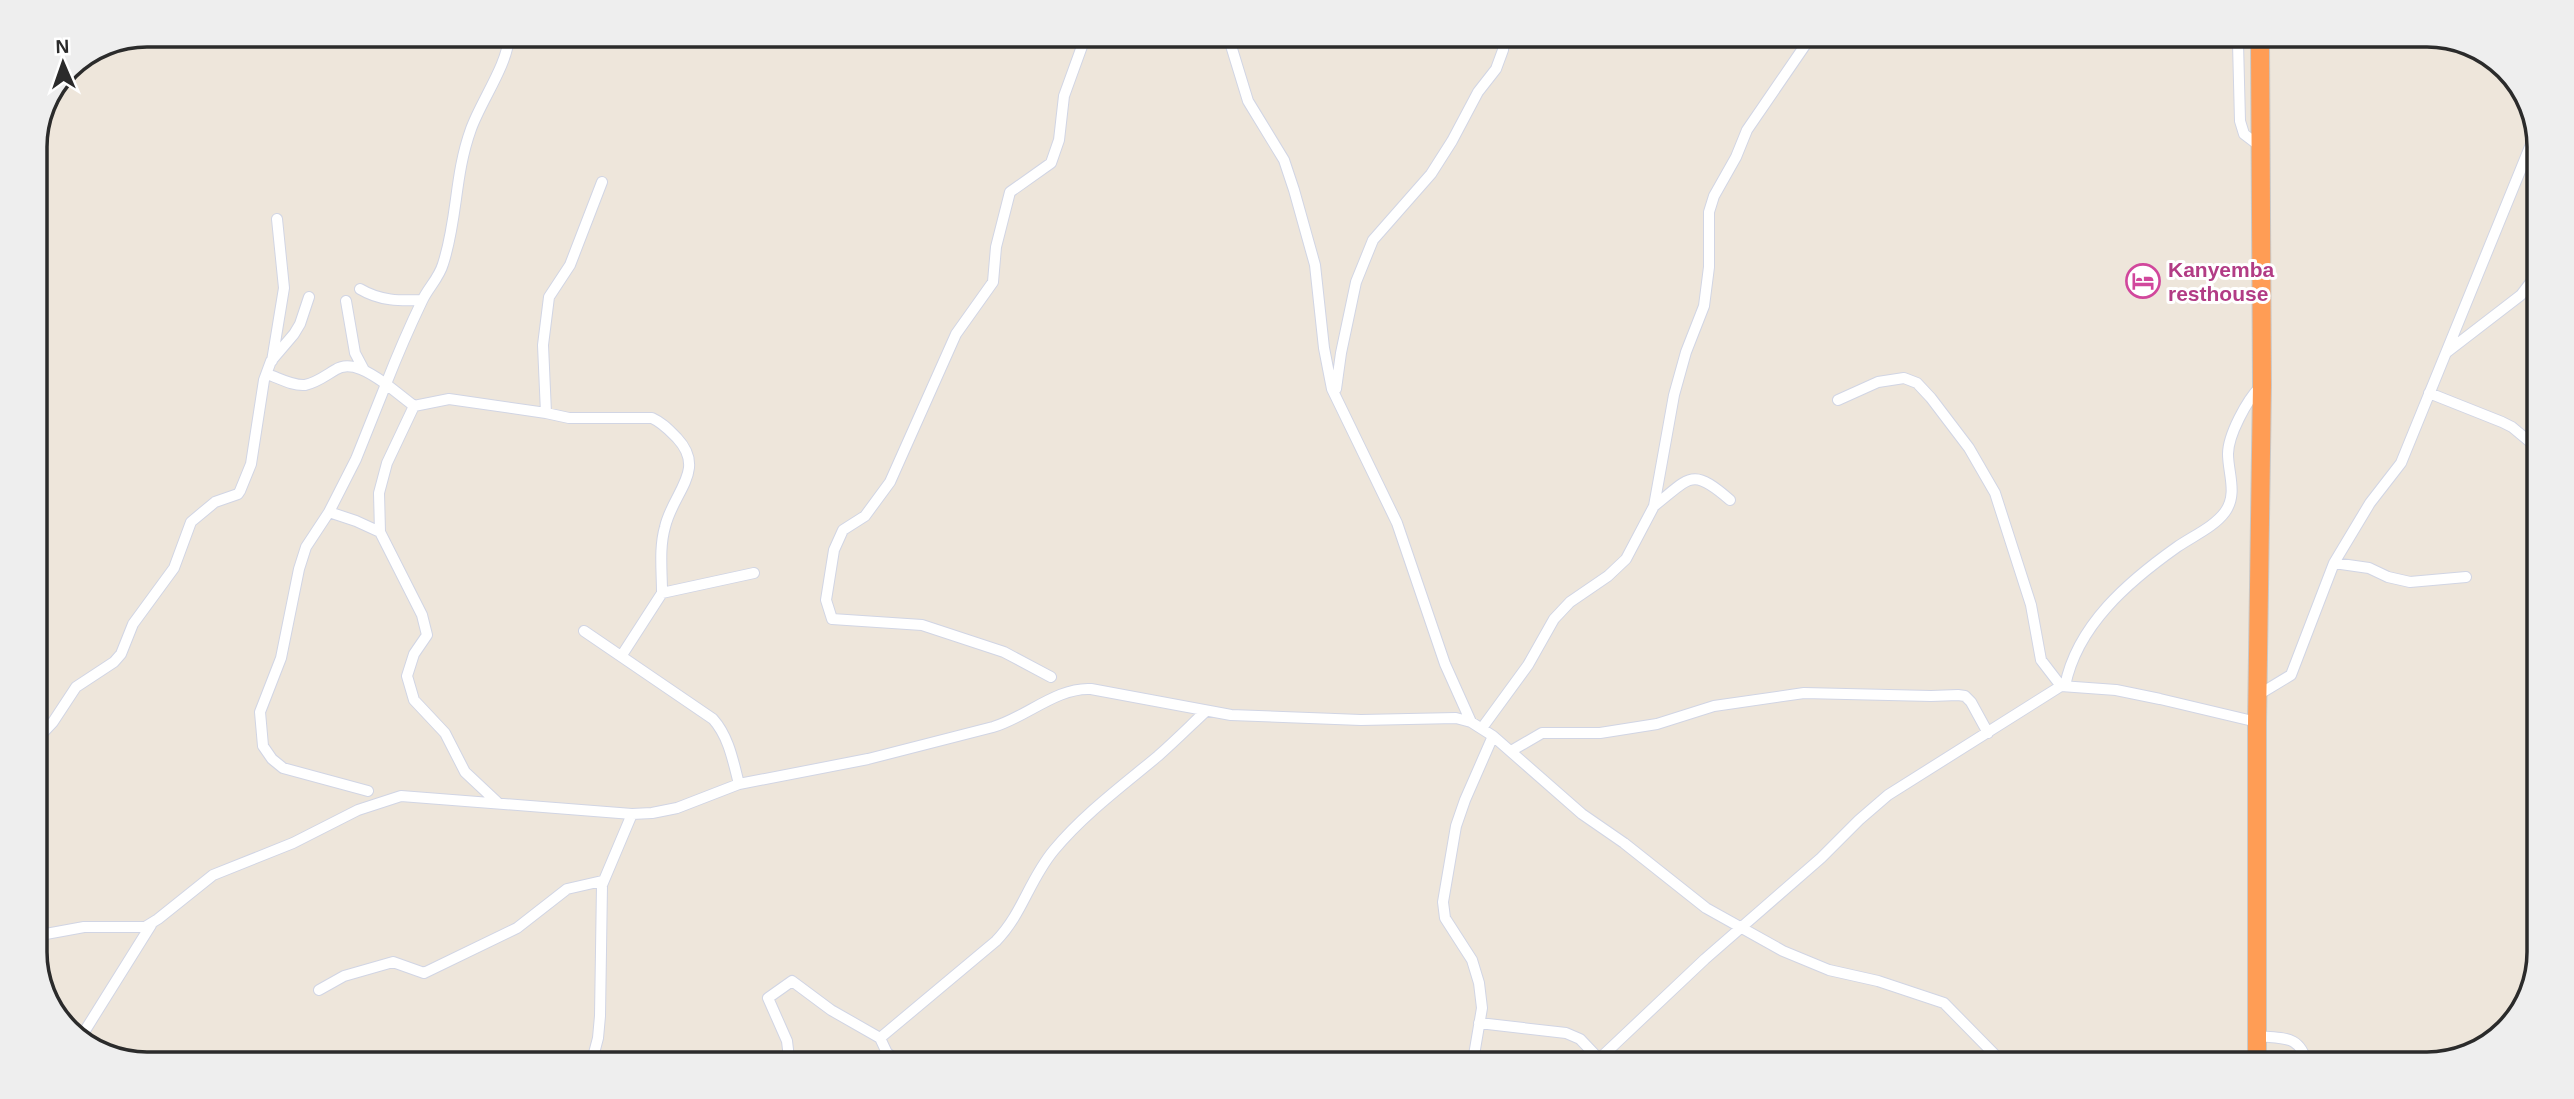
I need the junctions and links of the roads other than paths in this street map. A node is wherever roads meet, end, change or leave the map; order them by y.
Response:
1 (508, 47) edge
2 (1082, 47) edge
3 (1231, 47) edge
4 (1503, 47) edge
5 (1804, 47) edge
6 (2238, 47) edge
7 (2260, 47) edge
8 (2261, 148) junction
9 (2527, 154) edge
10 (602, 182) dead end
11 (276, 219) dead end
12 (2527, 288) edge
13 (360, 289) dead end
14 (309, 296) dead end
15 (422, 300) junction
16 (346, 301) dead end
17 (2447, 353) junction
18 (271, 361) junction
19 (364, 370) junction
20 (267, 374) junction
21 (386, 384) junction
22 (2262, 385) junction
23 (2429, 393) junction
24 (1336, 397) junction
25 (1838, 400) dead end
26 (414, 406) junction
27 (546, 413) junction
28 (2527, 440) edge
29 (1730, 500) dead end
30 (1654, 506) junction
31 (329, 512) junction
32 (380, 532) junction
33 (2334, 563) junction
34 (754, 573) dead end
35 (2466, 577) dead end
36 (662, 593) junction
37 (584, 631) dead end
38 (622, 655) junction
39 (1051, 677) dead end
40 (2063, 686) junction
41 (2258, 695) junction
42 (1206, 711) junction
43 (1471, 722) junction
44 (2257, 722) junction
45 (47, 728) edge
46 (1482, 728) junction
47 (1989, 733) junction
48 (1493, 736) junction
49 (1511, 751) junction
50 (739, 784) junction
51 (368, 791) dead end
52 (498, 803) junction
53 (632, 814) junction
54 (603, 881) junction
55 (151, 924) junction
56 (1740, 929) junction
57 (47, 934) edge
58 (319, 990) dead end
59 (1479, 1023) junction
60 (86, 1030) edge
61 (2257, 1036) junction
62 (880, 1038) junction
63 (594, 1052) edge
64 (788, 1052) edge
65 (887, 1052) edge
66 (1475, 1052) edge
67 (1591, 1052) edge
68 (1606, 1052) edge
69 (1992, 1052) edge
70 (2257, 1052) edge
71 (2302, 1052) edge

1 - 15 street
2 - 39 street
3 - 24 street
4 - 24 street
5 - 30 street
6 - 8 street
7 - 8 highway
8 - 22 highway
9 - 17 street
10 - 27 street
11 - 18 street
12 - 17 street
13 - 15 street
14 - 18 street
15 - 21 street
16 - 19 street
17 - 23 street
18 - 20 street
19 - 20 street
19 - 21 street
20 - 45 street
21 - 26 street
21 - 31 street
22 - 40 street
22 - 41 highway
23 - 28 street
23 - 33 street
24 - 43 street
25 - 40 street
26 - 27 street
26 - 32 street
27 - 36 street
29 - 30 street
30 - 46 street
31 - 32 street
31 - 51 street
32 - 52 street
33 - 35 street
33 - 41 street
34 - 36 street
36 - 38 street
37 - 38 street
38 - 50 street
40 - 44 street
40 - 47 street
41 - 44 highway
42 - 43 street
42 - 50 street
42 - 62 street
43 - 46 street
44 - 61 highway
46 - 48 street
47 - 49 street
47 - 56 street
48 - 49 street
48 - 59 street
49 - 56 street
50 - 53 street
52 - 53 street
52 - 55 street
53 - 54 street
54 - 58 street
54 - 63 street
55 - 57 street
55 - 60 street
56 - 68 street
56 - 69 street
59 - 66 street
59 - 67 street
61 - 70 highway
61 - 71 street
62 - 64 street
62 - 65 street

